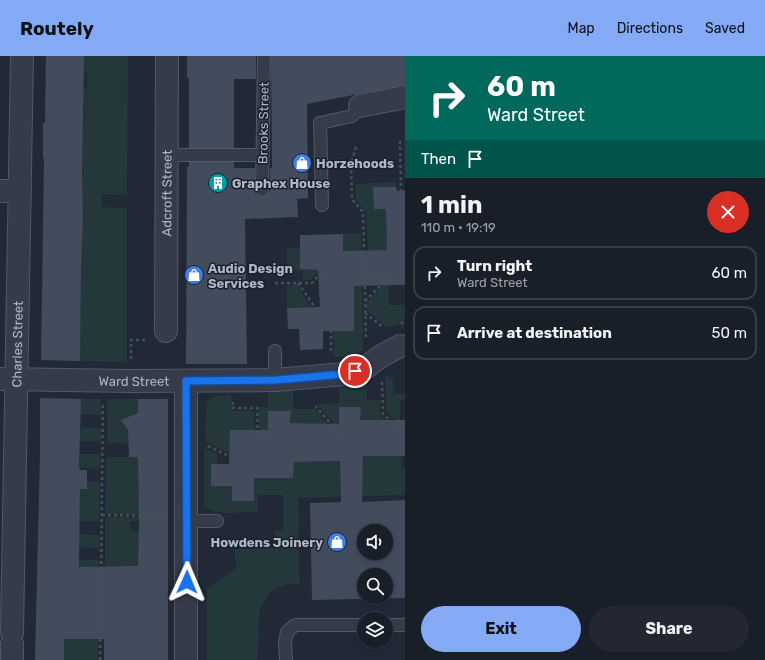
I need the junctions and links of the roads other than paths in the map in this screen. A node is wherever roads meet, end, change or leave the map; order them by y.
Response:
1 (22, 56) edge
2 (167, 56) edge
3 (264, 56) edge
4 (405, 97) edge
5 (360, 106) joint
6 (166, 155) junction
7 (263, 155) junction
8 (262, 190) dead end
9 (10, 191) edge
10 (322, 205) dead end
11 (166, 330) dead end
12 (397, 340) edge
13 (275, 351) dead end
14 (8, 380) edge
15 (276, 380) junction
16 (186, 381) junction
17 (177, 518) junction
18 (217, 521) dead end
19 (7, 573) edge
20 (357, 625) edge
21 (393, 625) edge
22 (405, 625) edge
23 (12, 645) edge
24 (186, 660) edge
25 (286, 660) edge

1 - 9 street, Charles Street
2 - 6 street, Adcroft Street
3 - 7 lane, Brooks Street
4 - 5 street
5 - 10 lane
6 - 7 lane
6 - 11 street, Adcroft Street
7 - 8 lane, Brooks Street
9 - 14 street, Charles Street
12 - 15 street, Ward Street
13 - 15 lane
14 - 16 street, Ward Street
14 - 19 street, Charles Street
15 - 16 street, Ward Street
16 - 17 street
17 - 18 lane
17 - 24 street
19 - 23 street, Charles Street
20 - 25 lane
21 - 22 lane

